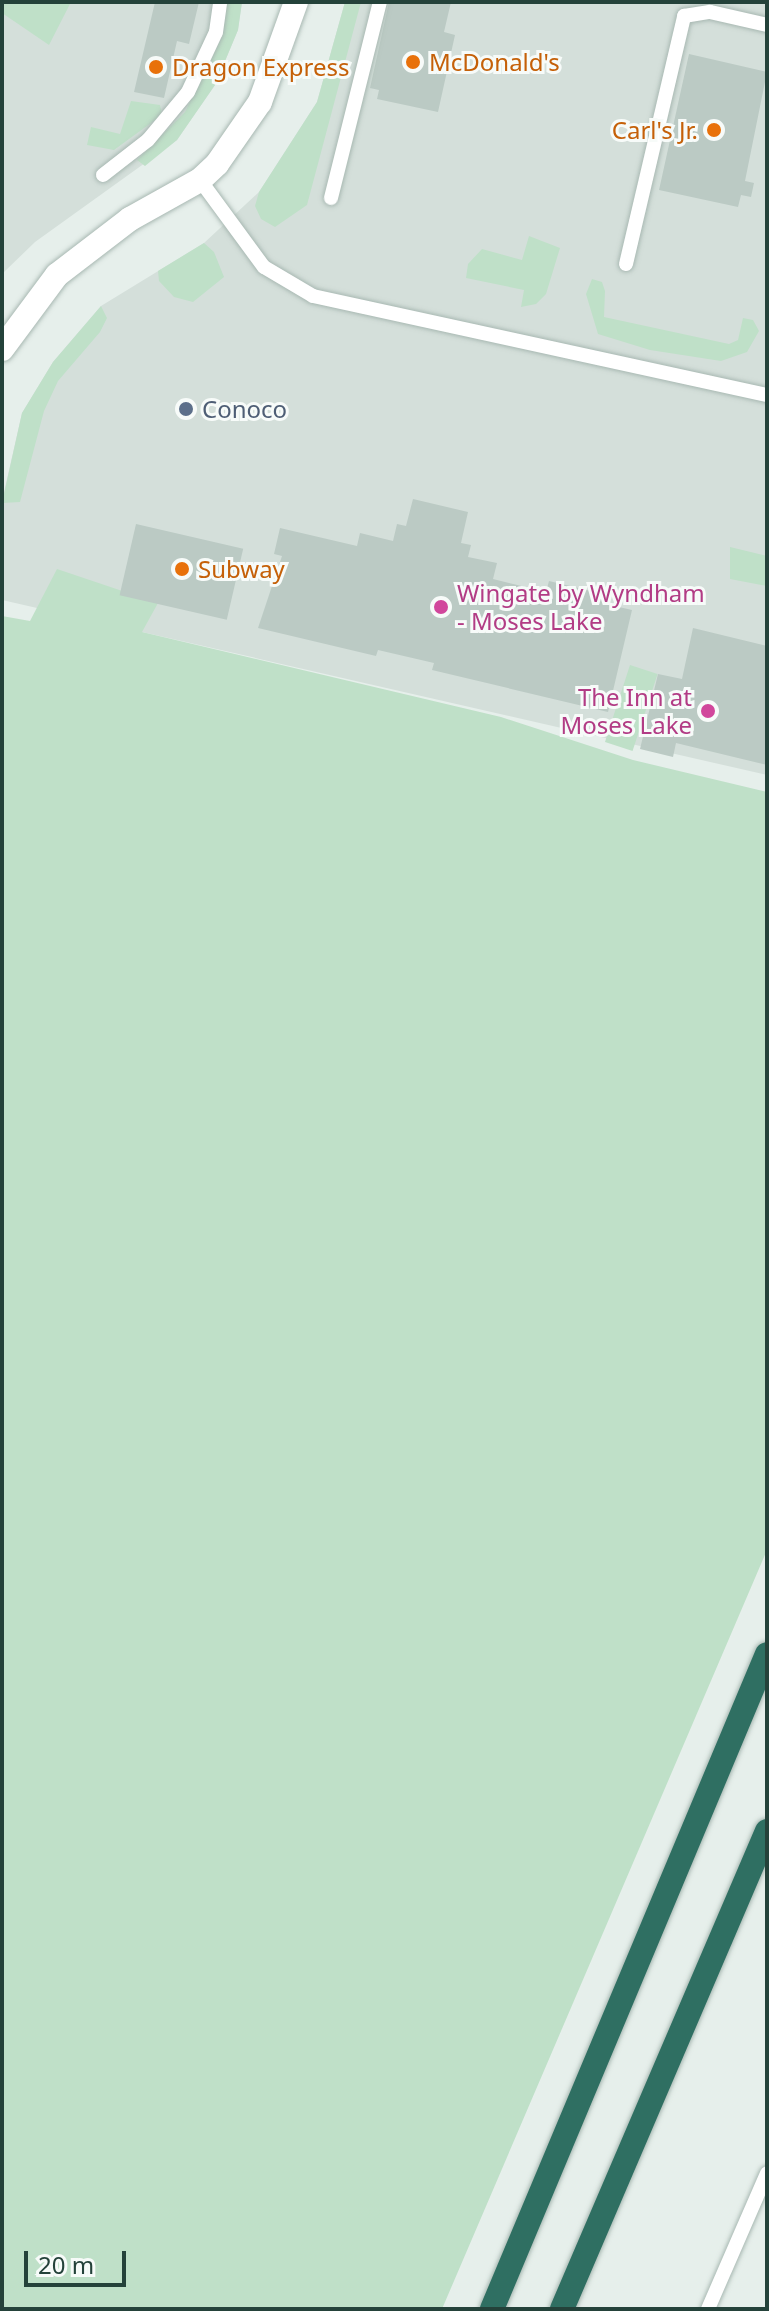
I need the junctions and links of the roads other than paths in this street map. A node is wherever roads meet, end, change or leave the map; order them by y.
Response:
1 (220, 2) edge
2 (296, 2) edge
3 (380, 2) edge
4 (767, 25) edge
5 (103, 175) dead end
6 (200, 180) junction
7 (331, 198) dead end
8 (626, 264) dead end
9 (2, 349) edge
10 (767, 395) edge
11 (767, 1654) edge
12 (767, 1831) edge
13 (767, 2173) edge
14 (492, 2309) edge
15 (562, 2309) edge
16 (708, 2309) edge

1 - 5 lane
2 - 6 street
3 - 7 lane
4 - 8 lane
6 - 9 street
6 - 10 lane
11 - 14 highway
12 - 15 highway
13 - 16 lane

